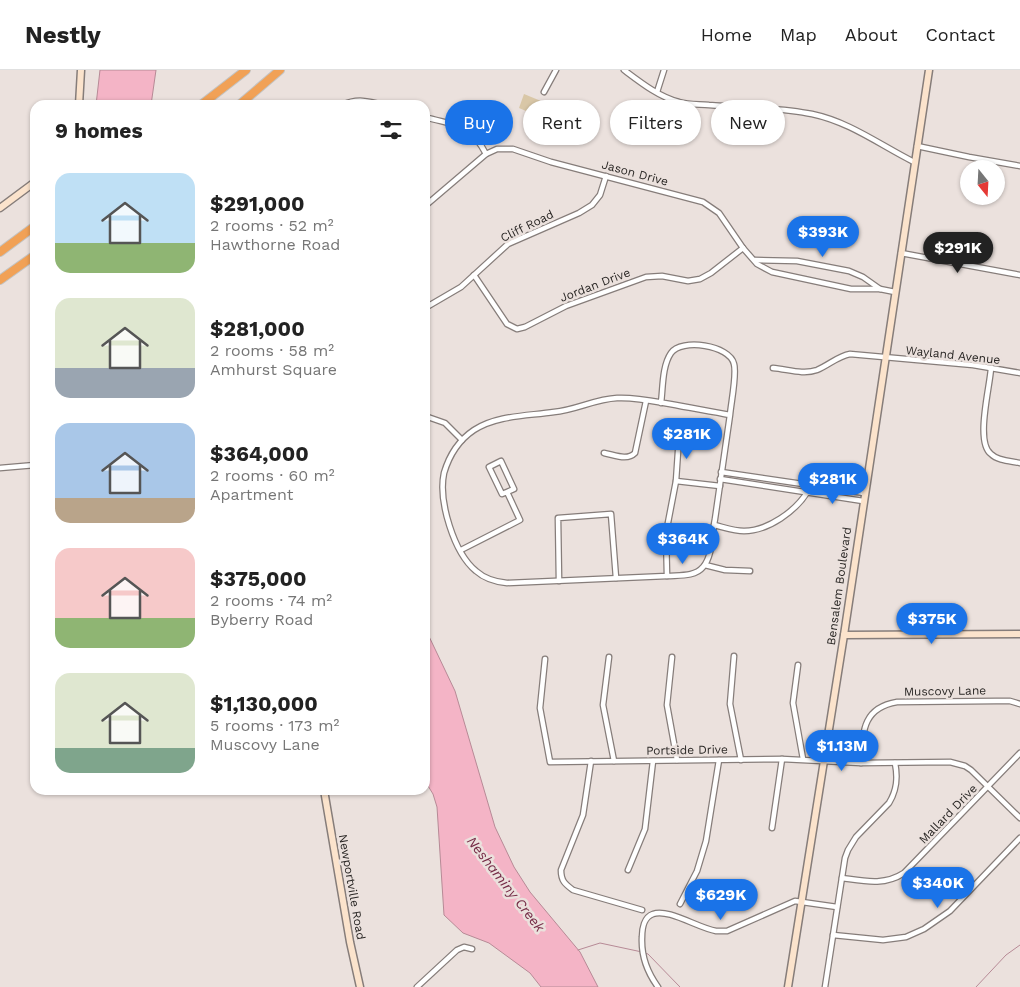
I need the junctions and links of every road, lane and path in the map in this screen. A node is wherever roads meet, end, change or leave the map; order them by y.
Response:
1 (81, 70) edge
2 (246, 70) edge
3 (280, 70) edge
4 (556, 70) edge
5 (624, 70) edge
6 (664, 70) edge
7 (929, 70) edge
8 (544, 92) dead end
9 (657, 92) junction
10 (79, 100) edge
11 (207, 100) edge
12 (244, 100) edge
13 (430, 119) edge
14 (917, 146) junction
15 (486, 154) junction
16 (914, 162) junction
17 (1020, 166) edge
18 (606, 176) junction
19 (30, 186) edge
20 (430, 202) edge
21 (0, 208) edge
22 (30, 230) edge
23 (744, 248) junction
24 (0, 252) edge
25 (900, 253) junction
26 (30, 258) edge
27 (755, 260) junction
28 (474, 275) junction
29 (1020, 275) edge
30 (0, 280) edge
31 (880, 289) junction
32 (895, 292) junction
33 (430, 305) edge
34 (885, 357) junction
35 (773, 368) dead end
36 (991, 368) junction
37 (1020, 373) edge
38 (646, 400) junction
39 (661, 403) junction
40 (730, 415) junction
41 (430, 418) edge
42 (679, 437) dead end
43 (462, 440) junction
44 (604, 453) dead end
45 (1020, 463) edge
46 (30, 465) edge
47 (0, 468) edge
48 (721, 472) junction
49 (720, 479) junction
50 (676, 481) junction
51 (720, 486) junction
52 (808, 491) junction
53 (507, 492) junction
54 (864, 493) junction
55 (863, 501) junction
56 (714, 525) junction
57 (461, 550) junction
58 (705, 565) junction
59 (750, 572) dead end
60 (667, 576) junction
61 (616, 578) junction
62 (559, 581) junction
63 (1020, 634) edge
64 (844, 635) junction
65 (734, 656) dead end
66 (609, 657) dead end
67 (672, 657) dead end
68 (546, 658) dead end
69 (798, 665) dead end
70 (1020, 704) edge
71 (1020, 754) edge
72 (782, 759) junction
73 (803, 759) junction
74 (677, 760) junction
75 (718, 760) junction
76 (741, 760) junction
77 (824, 760) junction
78 (591, 761) junction
79 (614, 761) junction
80 (653, 761) junction
81 (861, 763) junction
82 (895, 763) junction
83 (988, 786) junction
84 (325, 795) edge
85 (1020, 818) edge
86 (772, 828) dead end
87 (1020, 838) edge
88 (628, 870) dead end
89 (842, 878) junction
90 (802, 902) junction
91 (680, 904) dead end
92 (837, 907) junction
93 (642, 910) dead end
94 (833, 935) junction
95 (472, 948) dead end
96 (360, 987) edge
97 (417, 987) edge
98 (658, 987) edge
99 (788, 987) edge
100 (825, 987) edge

1 - 10 main road
2 - 11 highway
3 - 12 highway
4 - 8 street
5 - 9 street
6 - 9 street
7 - 14 main road, Bensalem Boulevard
9 - 16 street
13 - 15 street
14 - 16 main road, Bensalem Boulevard
14 - 17 street
15 - 18 street, Jason Drive
15 - 20 street
16 - 25 main road, Bensalem Boulevard
18 - 23 street, Jason Drive
18 - 28 street, Cliff Road
19 - 21 main road
22 - 24 highway
23 - 27 street, Jason Drive
23 - 28 street, Jordan Drive
25 - 29 street
25 - 32 main road, Bensalem Boulevard
26 - 30 highway
27 - 31 street, Jason Drive
27 - 31 street, Jason Drive
28 - 33 street, Cliff Road
31 - 32 street, Jason Drive
32 - 34 main road, Bensalem Boulevard
34 - 35 street, Wayland Avenue
34 - 36 street, Wayland Avenue
34 - 54 main road, Bensalem Boulevard
36 - 37 street, Wayland Avenue
36 - 45 street
38 - 39 street
38 - 43 street
38 - 44 street
39 - 40 street
39 - 40 street
40 - 48 street
41 - 43 street
42 - 50 street
43 - 57 street
46 - 47 street
48 - 49 street
48 - 54 street
49 - 51 street
49 - 52 street
50 - 51 street
50 - 60 street
51 - 56 street
52 - 55 street
52 - 56 street
53 - 53 street
53 - 57 street
54 - 55 main road, Bensalem Boulevard
55 - 64 main road, Bensalem Boulevard
56 - 58 street
57 - 62 street
58 - 59 street
58 - 60 street
60 - 61 street
61 - 62 street
61 - 62 street
63 - 64 main road
64 - 77 main road, Bensalem Boulevard
65 - 76 street
66 - 79 street
67 - 74 street
68 - 78 street, Portside Drive
69 - 73 street
70 - 81 street, Muscovy Lane
71 - 83 street, Mallard Drive
72 - 73 street, Portside Drive
72 - 76 street, Portside Drive
72 - 86 street
73 - 77 street, Portside Drive
74 - 75 street, Portside Drive
74 - 80 street, Portside Drive
75 - 76 street, Portside Drive
75 - 91 street
77 - 81 street
77 - 90 main road, Bensalem Boulevard
78 - 79 street, Portside Drive
78 - 93 street
79 - 80 street, Portside Drive
80 - 88 street
81 - 82 street
82 - 83 street
82 - 89 street
83 - 85 street, Mallard Drive
83 - 89 street, Mallard Drive
84 - 96 main road, Newportville Road
87 - 94 street
89 - 92 street
90 - 92 street
90 - 98 street
90 - 99 main road, Bensalem Boulevard
92 - 94 street
94 - 100 street
95 - 97 street

